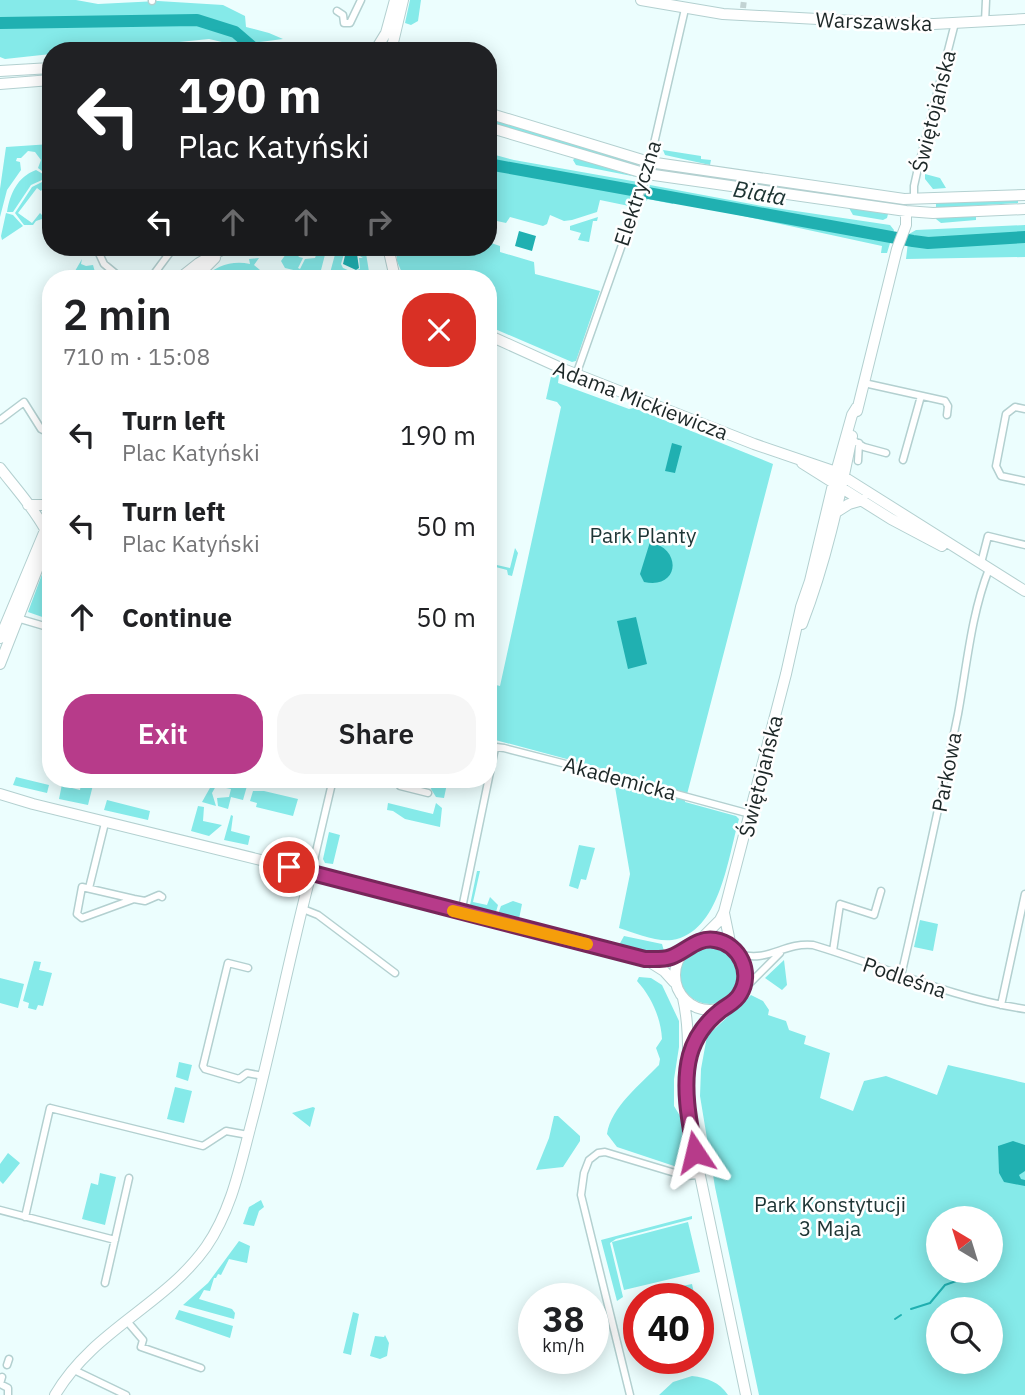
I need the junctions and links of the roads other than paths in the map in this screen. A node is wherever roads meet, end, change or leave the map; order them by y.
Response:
1 (361, 0) edge
2 (395, 0) edge
3 (403, 0) edge
4 (641, 0) edge
5 (986, 0) edge
6 (685, 9) junction
7 (337, 11) dead end
8 (1025, 19) edge
9 (985, 22) junction
10 (956, 23) junction
11 (380, 42) edge
12 (393, 42) edge
13 (42, 69) edge
14 (0, 71) edge
15 (42, 81) edge
16 (0, 84) edge
17 (497, 116) edge
18 (497, 130) edge
19 (649, 162) junction
20 (647, 174) junction
21 (804, 185) junction
22 (1024, 195) edge
23 (803, 197) junction
24 (914, 199) junction
25 (1024, 209) edge
26 (906, 211) junction
27 (100, 256) edge
28 (210, 256) edge
29 (216, 256) edge
30 (111, 270) edge
31 (190, 270) edge
32 (203, 270) edge
33 (497, 340) edge
34 (576, 374) junction
35 (864, 383) junction
36 (921, 396) junction
37 (857, 407) junction
38 (1025, 409) edge
39 (947, 415) dead end
40 (0, 420) edge
41 (42, 430) edge
42 (855, 441) junction
43 (887, 453) dead end
44 (903, 460) dead end
45 (858, 461) dead end
46 (0, 468) edge
47 (840, 480) junction
48 (1025, 481) edge
49 (863, 500) junction
50 (28, 505) junction
51 (42, 505) edge
52 (838, 511) junction
53 (42, 527) edge
54 (1025, 545) edge
55 (42, 547) edge
56 (42, 550) edge
57 (985, 569) junction
58 (1025, 591) edge
59 (1025, 598) edge
60 (17, 618) junction
61 (42, 625) edge
62 (0, 638) edge
63 (795, 640) junction
64 (0, 664) edge
65 (497, 747) edge
66 (331, 788) edge
67 (408, 788) edge
68 (484, 788) edge
69 (428, 793) dead end
70 (0, 794) edge
71 (0, 799) edge
72 (33, 804) junction
73 (750, 814) junction
74 (106, 822) junction
75 (311, 873) junction
76 (89, 888) junction
77 (881, 891) dead end
78 (1025, 894) edge
79 (162, 897) dead end
80 (134, 899) junction
81 (303, 909) junction
82 (724, 912) junction
83 (461, 913) junction
84 (698, 942) junction
85 (787, 947) junction
86 (735, 950) junction
87 (684, 951) junction
88 (832, 951) junction
89 (645, 959) junction
90 (248, 968) dead end
91 (395, 973) dead end
92 (901, 976) junction
93 (675, 983) junction
94 (742, 991) junction
95 (683, 998) junction
96 (1001, 1005) junction
97 (722, 1009) junction
98 (1025, 1009) edge
99 (690, 1057) junction
100 (263, 1076) junction
101 (248, 1135) junction
102 (699, 1175) junction
103 (129, 1178) dead end
104 (0, 1210) edge
105 (25, 1217) junction
106 (115, 1240) junction
107 (105, 1283) dead end
108 (126, 1320) junction
109 (201, 1368) dead end
110 (72, 1369) junction
111 (2, 1377) dead end
112 (8, 1395) edge
113 (55, 1395) edge
114 (126, 1395) edge
115 (630, 1395) edge
116 (746, 1395) edge

1 - 7 street
2 - 11 street
3 - 12 street
4 - 6 street, Warszawska
5 - 9 street
6 - 10 street, Warszawska
6 - 19 street, Elektryczna
8 - 9 street, Warszawska
9 - 10 street, Warszawska
10 - 24 street, Świętojańska
13 - 14 street
15 - 16 street
17 - 19 street
18 - 20 street
19 - 20 street, Elektryczna
19 - 21 street
20 - 23 street
20 - 34 street, Elektryczna
21 - 23 street
21 - 24 street
22 - 24 street
22 - 25 street
23 - 26 street
25 - 26 street
26 - 35 street, Świętojańska
27 - 30 street
28 - 31 street
29 - 32 street
33 - 34 street, Adama Mickiewicza
34 - 47 street, Adama Mickiewicza
35 - 36 street
35 - 37 street, Świętojańska
36 - 39 street
36 - 44 street
37 - 42 street, Świętojańska
37 - 47 street, Świętojańska
38 - 48 street
40 - 41 street
42 - 43 street
42 - 45 street
42 - 47 street, Świętojańska
46 - 50 street
47 - 49 street, Adama Mickiewicza
47 - 52 street, Świętojańska
47 - 57 street, Adama Mickiewicza
47 - 63 street, Świętojańska
49 - 52 street
49 - 57 street, Adama Mickiewicza
50 - 51 street
50 - 53 street
52 - 63 street, Świętojańska
54 - 57 street, Parkowa
55 - 62 street
56 - 60 street
57 - 58 street, Adama Mickiewicza
57 - 59 street, Adama Mickiewicza
57 - 92 street, Parkowa
60 - 61 street
60 - 64 street
63 - 73 street, Świętojańska
65 - 73 street, Akademicka
66 - 75 street
67 - 69 street
68 - 83 street
70 - 72 street
71 - 72 street
72 - 74 street
73 - 82 street, Świętojańska
74 - 75 street
74 - 76 street
75 - 81 street
75 - 83 street
76 - 80 street
76 - 80 street
77 - 88 street
78 - 96 street
79 - 80 street
81 - 91 street
81 - 100 street
82 - 84 street, Świętojańska
82 - 86 street, Świętojańska
83 - 89 street
84 - 86 street
84 - 87 street
85 - 86 street, Podleśna
85 - 88 street, Podleśna
85 - 94 street
86 - 94 street
87 - 89 street
87 - 93 street
88 - 92 street, Podleśna
89 - 93 street
90 - 100 street
92 - 96 street, Podleśna
93 - 95 street
94 - 97 street
95 - 97 street
95 - 99 street
96 - 98 street, Podleśna
97 - 99 street
99 - 102 street
100 - 101 street
101 - 105 street
101 - 108 street
102 - 115 street
102 - 116 street
103 - 106 street
104 - 105 street
105 - 106 street
106 - 107 street
108 - 109 street
108 - 110 street
110 - 113 street
110 - 114 street
111 - 112 street

